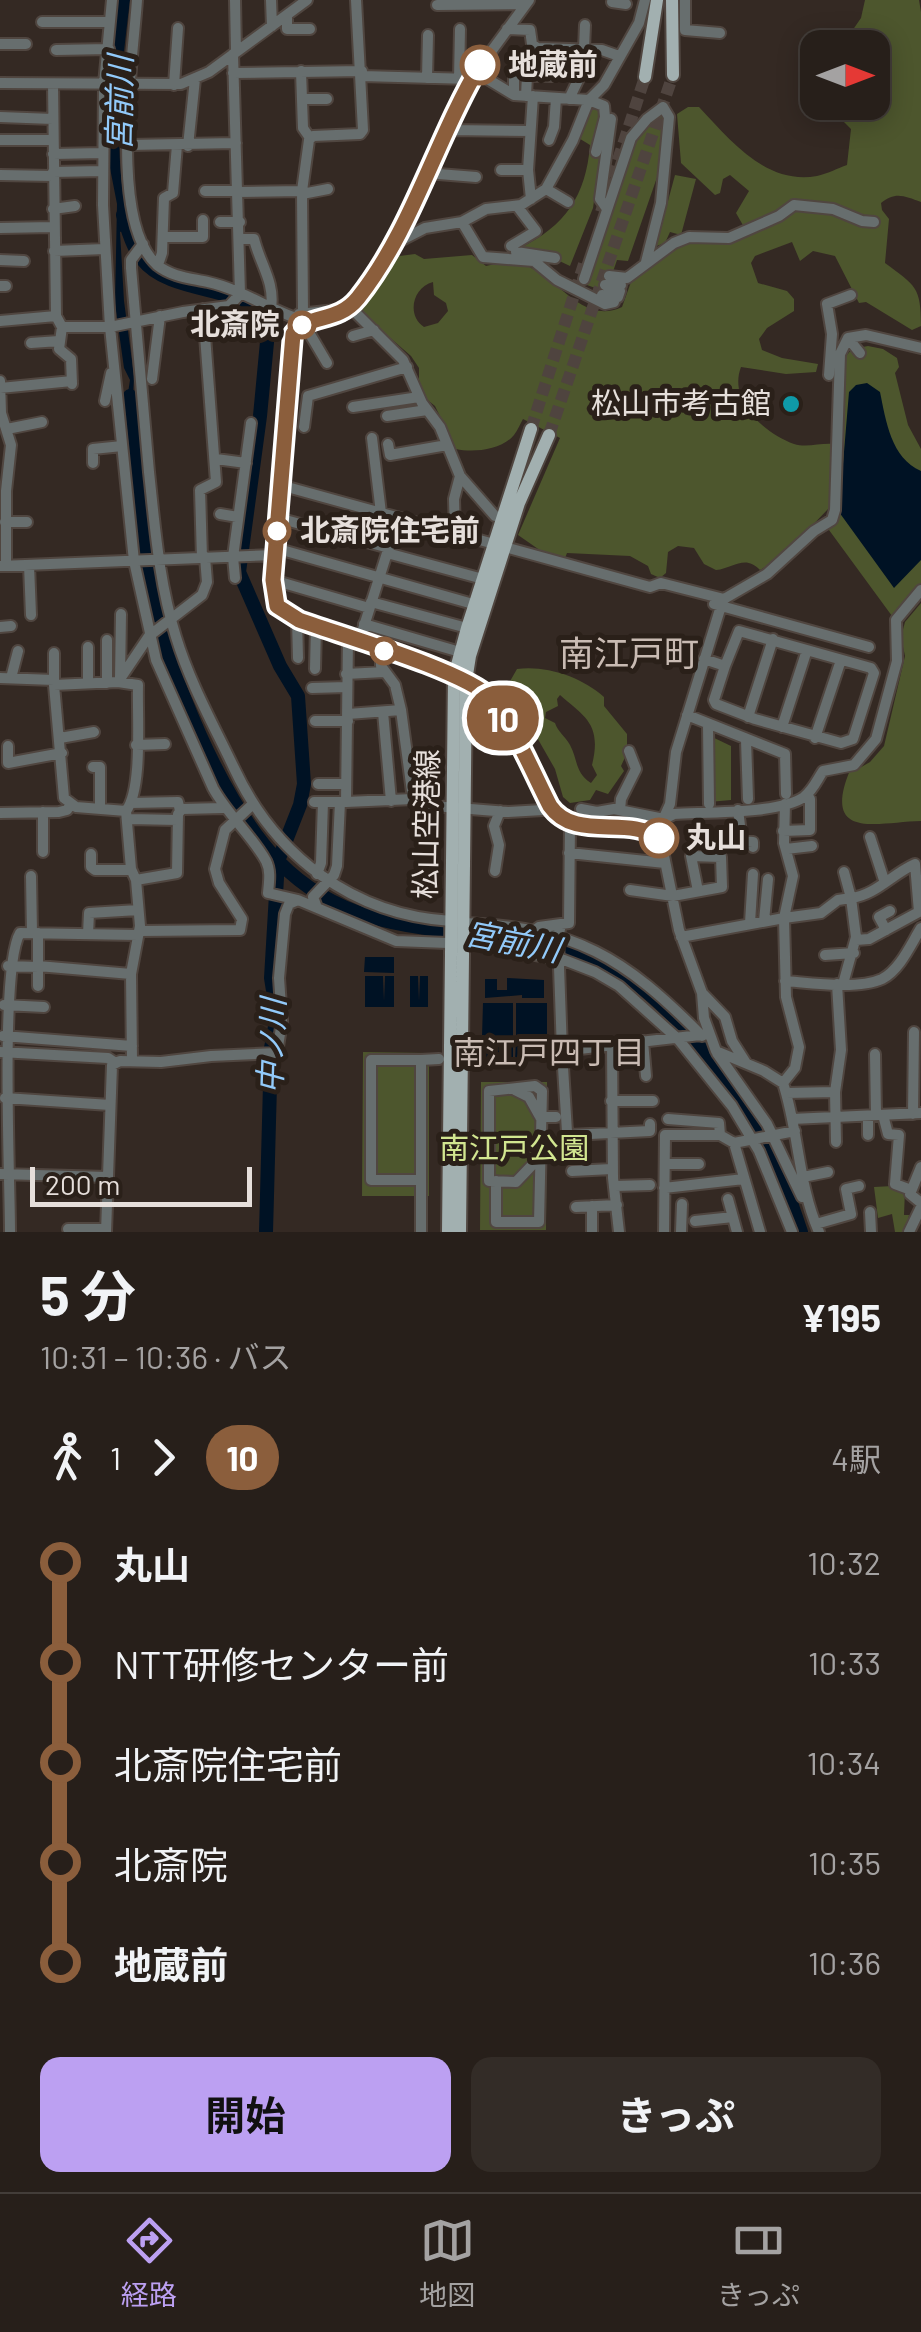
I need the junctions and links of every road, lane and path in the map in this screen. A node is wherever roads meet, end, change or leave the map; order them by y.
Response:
1 (112, 0) edge
2 (137, 0) edge
3 (235, 0) edge
4 (271, 0) edge
5 (308, 0) edge
6 (356, 0) edge
7 (645, 0) edge
8 (656, 0) edge
9 (672, 0) edge
10 (685, 0) edge
11 (470, 2) edge
12 (528, 2) edge
13 (442, 3) edge
14 (287, 15) junction
15 (42, 22) dead end
16 (110, 22) junction
17 (585, 24) dead end
18 (272, 26) junction
19 (178, 28) dead end
20 (460, 29) dead end
21 (507, 29) junction
22 (547, 29) dead end
23 (310, 30) dead end
24 (530, 30) junction
25 (720, 33) dead end
26 (428, 35) dead end
27 (0, 44) edge
28 (26, 44) dead end
29 (109, 49) junction
30 (584, 49) junction
31 (56, 50) dead end
32 (235, 53) junction
33 (619, 56) junction
34 (301, 72) junction
35 (514, 72) dead end
36 (234, 73) junction
37 (362, 73) junction
38 (582, 74) dead end
39 (672, 75) tunnel mouth
40 (552, 76) dead end
41 (469, 77) junction
42 (645, 77) tunnel mouth
43 (427, 78) junction
44 (195, 79) junction
45 (0, 83) edge
46 (53, 84) junction
47 (106, 84) junction
48 (130, 85) junction
49 (174, 85) junction
50 (524, 95) junction
51 (556, 98) junction
52 (302, 99) junction
53 (327, 99) dead end
54 (569, 99) junction
55 (592, 99) junction
56 (0, 117) edge
57 (53, 118) junction
58 (446, 130) junction
59 (530, 131) junction
60 (251, 136) dead end
61 (310, 138) junction
62 (0, 140) edge
63 (53, 140) junction
64 (235, 140) junction
65 (550, 140) dead end
66 (128, 145) junction
67 (182, 145) junction
68 (423, 148) dead end
69 (596, 152) dead end
70 (102, 153) junction
71 (435, 153) junction
72 (53, 154) junction
73 (502, 170) dead end
74 (528, 170) junction
75 (102, 171) junction
76 (426, 173) junction
77 (53, 174) junction
78 (0, 175) edge
79 (476, 177) dead end
80 (546, 188) junction
81 (328, 189) dead end
82 (205, 190) dead end
83 (238, 192) junction
84 (302, 192) junction
85 (531, 199) junction
86 (568, 202) dead end
87 (75, 206) dead end
88 (516, 206) junction
89 (53, 209) junction
90 (607, 209) junction
91 (240, 222) junction
92 (462, 222) junction
93 (874, 222) dead end
94 (679, 225) dead end
95 (54, 227) junction
96 (0, 228) edge
97 (163, 237) junction
98 (241, 239) junction
99 (144, 240) junction
100 (674, 243) junction
101 (391, 246) junction
102 (105, 249) junction
103 (54, 251) junction
104 (508, 252) junction
105 (555, 258) dead end
106 (0, 260) edge
107 (24, 261) dead end
108 (646, 264) junction
109 (158, 265) junction
110 (584, 278) tunnel mouth
111 (850, 294) dead end
112 (238, 296) junction
113 (272, 308) junction
114 (203, 310) junction
115 (346, 310) junction
116 (56, 316) junction
117 (160, 316) junction
118 (0, 321) edge
119 (300, 321) junction
120 (136, 323) junction
121 (62, 327) junction
122 (112, 327) junction
123 (374, 330) junction
124 (352, 336) dead end
125 (848, 338) junction
126 (59, 341) junction
127 (330, 343) dead end
128 (31, 344) dead end
129 (315, 347) junction
130 (921, 348) edge
131 (860, 353) dead end
132 (921, 359) edge
133 (327, 362) dead end
134 (114, 363) junction
135 (406, 368) junction
136 (828, 375) dead end
137 (152, 379) dead end
138 (0, 384) edge
139 (419, 397) junction
140 (105, 401) dead end
141 (0, 402) edge
142 (427, 410) junction
143 (388, 416) dead end
144 (356, 421) dead end
145 (42, 422) dead end
146 (251, 424) dead end
147 (304, 427) dead end
148 (7, 428) junction
149 (531, 428) tunnel mouth
150 (549, 434) tunnel mouth
151 (372, 438) dead end
152 (388, 444) dead end
153 (447, 445) junction
154 (122, 446) junction
155 (216, 459) junction
156 (93, 463) dead end
157 (246, 463) junction
158 (460, 476) junction
159 (216, 482) junction
160 (280, 485) junction
161 (242, 486) junction
162 (381, 513) junction
163 (220, 514) dead end
164 (238, 517) junction
165 (278, 518) junction
166 (398, 518) junction
167 (502, 518) junction
168 (5, 522) junction
169 (27, 522) dead end
170 (456, 533) junction
171 (500, 545) junction
172 (388, 551) junction
173 (275, 552) junction
174 (239, 556) junction
175 (204, 558) junction
176 (157, 560) junction
177 (136, 561) junction
178 (29, 565) junction
179 (3, 566) edge
180 (235, 578) dead end
181 (379, 578) junction
182 (483, 579) junction
183 (273, 580) junction
184 (650, 587) junction
185 (921, 590) edge
186 (370, 605) junction
187 (480, 606) junction
188 (720, 606) junction
189 (121, 614) dead end
190 (32, 615) dead end
191 (297, 619) junction
192 (169, 620) junction
193 (364, 624) junction
194 (316, 626) junction
195 (467, 628) junction
196 (150, 635) junction
197 (108, 640) dead end
198 (354, 640) junction
199 (774, 640) junction
200 (88, 646) dead end
201 (869, 647) dead end
202 (381, 650) junction
203 (808, 650) junction
204 (18, 651) dead end
205 (54, 652) dead end
206 (460, 652) junction
207 (298, 658) dead end
208 (704, 659) junction
209 (842, 660) junction
210 (725, 666) junction
211 (314, 670) dead end
212 (384, 672) junction
213 (346, 674) junction
214 (5, 678) edge
215 (460, 679) junction
216 (54, 682) junction
217 (115, 682) junction
218 (88, 683) junction
219 (138, 685) junction
220 (152, 685) dead end
221 (312, 688) dead end
222 (347, 688) junction
223 (400, 710) junction
224 (383, 712) junction
225 (687, 715) junction
226 (748, 717) junction
227 (348, 718) junction
228 (316, 721) dead end
229 (708, 725) junction
230 (782, 727) junction
231 (94, 732) dead end
232 (60, 738) junction
233 (815, 738) junction
234 (746, 740) junction
235 (166, 744) dead end
236 (136, 745) junction
237 (629, 750) dead end
238 (5, 753) edge
239 (62, 753) junction
240 (423, 766) dead end
241 (93, 767) dead end
242 (318, 784) dead end
243 (346, 784) junction
244 (806, 795) junction
245 (748, 799) dead end
246 (786, 799) junction
247 (391, 801) junction
248 (419, 801) junction
249 (343, 802) junction
250 (70, 804) junction
251 (709, 804) dead end
252 (252, 806) junction
253 (550, 806) junction
254 (100, 808) junction
255 (223, 808) junction
256 (457, 808) junction
257 (581, 809) dead end
258 (500, 810) junction
259 (620, 810) junction
260 (738, 810) junction
261 (129, 811) junction
262 (43, 812) junction
263 (0, 814) edge
264 (179, 815) junction
265 (664, 818) junction
266 (234, 819) junction
267 (570, 823) junction
268 (784, 831) junction
269 (656, 834) junction
270 (870, 837) dead end
271 (812, 846) dead end
272 (753, 847) dead end
273 (786, 849) junction
274 (43, 852) dead end
275 (569, 853) junction
276 (92, 854) dead end
277 (665, 863) junction
278 (495, 871) dead end
279 (844, 872) dead end
280 (753, 874) dead end
281 (134, 875) junction
282 (31, 876) dead end
283 (321, 878) junction
284 (768, 879) dead end
285 (884, 880) junction
286 (630, 890) dead end
287 (698, 892) dead end
288 (673, 896) junction
289 (286, 897) junction
290 (851, 898) junction
291 (314, 901) junction
292 (138, 910) junction
293 (890, 910) dead end
294 (920, 913) edge
295 (784, 918) junction
296 (764, 921) junction
297 (750, 923) junction
298 (561, 924) junction
299 (921, 928) edge
300 (886, 930) junction
301 (456, 932) junction
302 (35, 933) junction
303 (139, 933) junction
304 (532, 933) junction
305 (88, 934) junction
306 (681, 937) junction
307 (558, 938) junction
308 (856, 940) junction
309 (5, 949) edge
310 (854, 953) junction
311 (825, 955) dead end
312 (558, 956) junction
313 (8, 966) junction
314 (38, 966) junction
315 (132, 974) junction
316 (785, 981) junction
317 (3, 982) edge
318 (840, 984) junction
319 (38, 986) dead end
320 (702, 994) junction
321 (4, 1006) junction
322 (44, 1007) dead end
323 (914, 1032) dead end
324 (706, 1035) junction
325 (3, 1036) junction
326 (680, 1039) junction
327 (643, 1040) junction
328 (612, 1044) junction
329 (132, 1046) junction
330 (562, 1051) junction
331 (716, 1051) junction
332 (1, 1052) edge
333 (875, 1054) dead end
334 (132, 1061) junction
335 (114, 1062) junction
336 (747, 1064) junction
337 (646, 1076) dead end
338 (784, 1088) junction
339 (835, 1092) junction
340 (5, 1098) junction
341 (611, 1101) junction
342 (652, 1101) dead end
343 (110, 1105) junction
344 (917, 1113) edge
345 (2, 1114) edge
346 (835, 1116) junction
347 (876, 1116) junction
348 (668, 1120) dead end
349 (794, 1125) junction
350 (612, 1133) junction
351 (666, 1135) junction
352 (720, 1135) junction
353 (771, 1135) junction
354 (868, 1135) dead end
355 (753, 1139) junction
356 (836, 1142) dead end
357 (734, 1143) junction
358 (538, 1158) junction
359 (665, 1164) junction
360 (699, 1164) dead end
361 (921, 1168) edge
362 (612, 1169) junction
363 (572, 1171) dead end
364 (828, 1172) dead end
365 (4, 1174) edge
366 (108, 1176) junction
367 (803, 1177) junction
368 (744, 1178) junction
369 (421, 1180) junction
370 (496, 1181) junction
371 (529, 1182) junction
372 (650, 1184) dead end
373 (615, 1186) junction
374 (859, 1186) dead end
375 (664, 1188) junction
376 (910, 1190) junction
377 (728, 1198) dead end
378 (806, 1201) junction
379 (682, 1204) dead end
380 (617, 1205) junction
381 (921, 1205) edge
382 (592, 1206) junction
383 (576, 1207) dead end
384 (870, 1212) dead end
385 (703, 1217) dead end
386 (733, 1217) junction
387 (492, 1228) edge
388 (817, 1228) edge
389 (68, 1229) dead end
390 (106, 1230) edge
391 (10, 1232) edge
392 (421, 1232) edge
393 (448, 1232) edge
394 (460, 1232) edge
395 (592, 1232) edge
396 (619, 1232) edge
397 (664, 1232) edge
398 (682, 1232) edge
399 (737, 1232) edge
400 (760, 1232) edge
401 (792, 1232) edge
402 (872, 1232) edge
403 (909, 1232) edge

1 - 16 street
2 - 48 street
3 - 32 street
4 - 18 street
5 - 14 street
6 - 37 street
7 - 33 street
8 - 42 main road
9 - 39 main road
10 - 25 street
11 - 12 street
11 - 13 street
12 - 21 street
14 - 18 street
14 - 23 street
15 - 16 street
16 - 29 street
17 - 30 street
18 - 32 street
19 - 49 street
20 - 41 street
21 - 24 street
21 - 41 street
22 - 24 street
24 - 30 street
26 - 43 street
27 - 28 street
29 - 31 street
29 - 47 street
30 - 33 street
32 - 36 street
32 - 44 street
33 - 55 street
34 - 36 street
34 - 37 street
34 - 52 street
35 - 50 street
36 - 64 street
37 - 43 street
37 - 61 street
38 - 54 street
40 - 50 street
41 - 43 street
41 - 50 street
41 - 58 street
44 - 49 street
44 - 67 street
45 - 46 street
46 - 47 street
46 - 57 street
47 - 48 street
47 - 70 street
48 - 49 street
48 - 66 street
50 - 51 street
50 - 59 street
51 - 54 street
51 - 65 street
52 - 53 street
52 - 61 street
54 - 55 street
55 - 69 street
55 - 80 street
55 - 90 street
56 - 57 street
57 - 63 street
58 - 59 street
58 - 71 street
59 - 74 street
60 - 64 street
61 - 84 street
62 - 63 street
63 - 72 street
64 - 67 street
64 - 83 street
66 - 67 street
66 - 99 street
67 - 97 street
68 - 71 street
70 - 72 street
70 - 75 street
71 - 76 street
72 - 77 street
73 - 74 street
74 - 85 street
75 - 77 street
75 - 102 street
76 - 79 street
76 - 101 street
77 - 78 street
77 - 89 street
80 - 85 street
80 - 86 street
81 - 84 street
82 - 83 street
83 - 84 street
83 - 91 street
84 - 119 street
85 - 88 street
87 - 89 street
88 - 92 street
88 - 104 street
89 - 95 street
90 - 108 street
90 - 110 street
91 - 97 street
91 - 98 street
92 - 101 street
92 - 104 street
93 - 100 street
94 - 100 street
95 - 96 street
95 - 103 street
97 - 109 street
98 - 112 street
98 - 113 street
99 - 109 street
99 - 120 street
100 - 108 street
101 - 115 street
102 - 103 street
102 - 122 street
103 - 116 street
104 - 105 street
104 - 108 street
106 - 107 street
109 - 112 street
111 - 136 street
112 - 113 street
112 - 114 street
113 - 119 street
114 - 117 street
114 - 155 street
115 - 119 street
115 - 123 street
116 - 118 street
116 - 121 street
117 - 120 street
117 - 137 street
119 - 129 street
119 - 160 street
120 - 122 street
120 - 176 street
121 - 122 street
121 - 126 street
122 - 134 street
123 - 124 street
123 - 135 street
125 - 130 street
125 - 131 street
125 - 184 street
126 - 128 street
126 - 138 street
127 - 129 street
129 - 133 street
130 - 132 street
134 - 140 street
134 - 154 street
135 - 139 street
135 - 147 street
138 - 141 street
139 - 142 street
139 - 144 street
141 - 148 street
142 - 143 street
142 - 153 street
145 - 148 street
146 - 157 street
148 - 168 street
149 - 167 main road, 松山空港線
150 - 171 main road, 松山空港線
151 - 162 street
152 - 153 street
153 - 158 street
154 - 156 street
154 - 177 street
155 - 157 street
155 - 159 street
157 - 161 street
158 - 167 street
158 - 170 street
159 - 161 street
159 - 175 street
160 - 162 street
160 - 165 street
161 - 164 street
162 - 166 street
163 - 164 street
164 - 174 street
165 - 172 street
165 - 173 street
166 - 170 street
166 - 172 street
167 - 171 main road, 松山空港線
168 - 169 street
168 - 179 street
170 - 171 street
171 - 182 main road, 松山空港線
171 - 184 street
171 - 187 main road, 松山空港線
172 - 181 street
172 - 182 street
173 - 174 street
173 - 181 street
173 - 183 street
174 - 175 street
174 - 180 street
175 - 176 street
175 - 192 street
176 - 177 street
176 - 192 street
177 - 178 street
177 - 196 street
178 - 179 street
178 - 190 street
181 - 186 street
181 - 187 street
182 - 187 main road, 松山空港線
183 - 186 street
183 - 191 street
184 - 188 street
185 - 244 street
186 - 193 street
186 - 195 street
187 - 195 main road, 松山空港線
187 - 215 main road, 松山空港線
188 - 201 street
188 - 208 street
189 - 217 street
191 - 194 street
191 - 207 street
192 - 196 street
192 - 252 street
193 - 198 street
193 - 206 street
194 - 198 street
194 - 211 street
195 - 206 main road, 松山空港線
196 - 217 street
196 - 255 street
197 - 217 street
198 - 202 street
198 - 213 street
199 - 203 street
199 - 210 street
199 - 226 street
200 - 218 street
202 - 212 street
202 - 215 street
203 - 209 street
203 - 230 street
204 - 214 street
205 - 216 street
206 - 215 main road, 松山空港線
208 - 210 street
208 - 225 street
209 - 233 street
209 - 233 street
210 - 226 street
212 - 213 street
212 - 223 street
213 - 222 street
214 - 216 street
215 - 253 street
215 - 256 main road, 松山空港線
216 - 218 street
216 - 232 street
217 - 218 street
217 - 219 street
219 - 220 street
219 - 236 street
221 - 222 street
222 - 227 street
223 - 224 street
223 - 248 street
224 - 227 street
224 - 247 street
225 - 229 street
225 - 265 street
226 - 230 street
227 - 228 street
227 - 243 street
229 - 234 street
229 - 251 street
230 - 233 street
231 - 232 street
232 - 239 street
234 - 245 street
234 - 246 street
235 - 236 street
236 - 261 street
237 - 259 street
238 - 239 street
239 - 250 street
240 - 248 street
241 - 254 street
242 - 243 street
243 - 249 street
244 - 246 street
244 - 268 street
246 - 260 street
246 - 268 street
247 - 248 street
247 - 249 street
248 - 256 street
249 - 283 street
249 - 283 street
250 - 254 street
250 - 262 street
252 - 266 street
252 - 283 street
253 - 258 street
253 - 267 street
254 - 261 street
255 - 264 street
255 - 266 street
256 - 258 street
256 - 301 main road, 松山空港線
257 - 259 street
258 - 278 street
259 - 265 street
260 - 265 street
260 - 272 street
261 - 264 street
261 - 264 street
261 - 281 street
262 - 263 street
262 - 274 street
264 - 281 street
265 - 269 street
266 - 289 street
266 - 303 street
267 - 269 street
267 - 275 street
268 - 273 street
269 - 277 street
270 - 285 street
271 - 273 street
273 - 295 street
275 - 277 street
275 - 298 street
276 - 281 street
277 - 288 street
279 - 290 street
280 - 297 street
281 - 292 street
282 - 302 street
283 - 291 street
283 - 301 street
284 - 296 street
285 - 290 street
285 - 294 street
286 - 288 street
287 - 288 street
288 - 306 street
289 - 291 street
289 - 334 street
290 - 295 street
290 - 308 street
291 - 301 street
292 - 303 street
292 - 305 street
293 - 300 street
294 - 300 street
295 - 296 street
295 - 316 street
296 - 297 street
297 - 306 street
298 - 304 street
298 - 307 street
299 - 318 street
300 - 308 street
301 - 304 street
301 - 312 street
301 - 393 main road, 松山空港線
301 - 394 main road, 松山空港線
302 - 305 street
302 - 309 street
302 - 314 street
303 - 305 street
303 - 315 street
304 - 307 street
306 - 320 street
307 - 312 street
307 - 324 street
308 - 310 street
309 - 313 street
310 - 311 street
310 - 318 street
312 - 326 street
312 - 330 street
313 - 314 street
313 - 317 street
314 - 315 street
314 - 319 street
315 - 329 street
316 - 318 street
316 - 338 street
317 - 321 street
318 - 339 street
320 - 324 street
320 - 336 street
321 - 322 street
321 - 325 street
323 - 344 street
324 - 326 street
324 - 331 street
325 - 329 street
325 - 332 street
326 - 327 street
326 - 355 street
327 - 328 street
327 - 337 street
328 - 330 street
328 - 341 street
329 - 334 street
330 - 350 street
331 - 336 street
331 - 353 street
332 - 335 street
332 - 340 street
333 - 347 street
334 - 335 street
335 - 343 street
336 - 338 street
338 - 339 street
338 - 349 street
339 - 346 street
340 - 343 street
340 - 345 street
341 - 342 street
341 - 350 street
343 - 366 street
344 - 347 street
345 - 365 street
346 - 347 street
346 - 349 street
346 - 356 street
347 - 354 street
347 - 376 street
348 - 352 street
349 - 353 street
349 - 367 street
350 - 351 street
350 - 362 street
351 - 352 street
351 - 359 street
352 - 357 street
353 - 355 street
353 - 378 street
355 - 357 street
355 - 401 street
357 - 368 street
358 - 370 street
358 - 371 street
358 - 371 street
359 - 360 street
359 - 375 street
361 - 376 street
362 - 363 street
362 - 373 street
364 - 367 street
365 - 366 street
365 - 391 street
366 - 390 street
367 - 378 street
368 - 375 street
368 - 400 street
369 - 369 street
369 - 392 street
370 - 371 street
370 - 387 street
371 - 387 street
372 - 373 street
373 - 380 street
374 - 388 street
375 - 397 street
376 - 381 street
377 - 386 street
378 - 388 street
379 - 398 street
380 - 382 street
380 - 396 street
381 - 403 street
382 - 383 street
382 - 395 street
384 - 402 street
385 - 386 street
386 - 399 street
389 - 390 street

